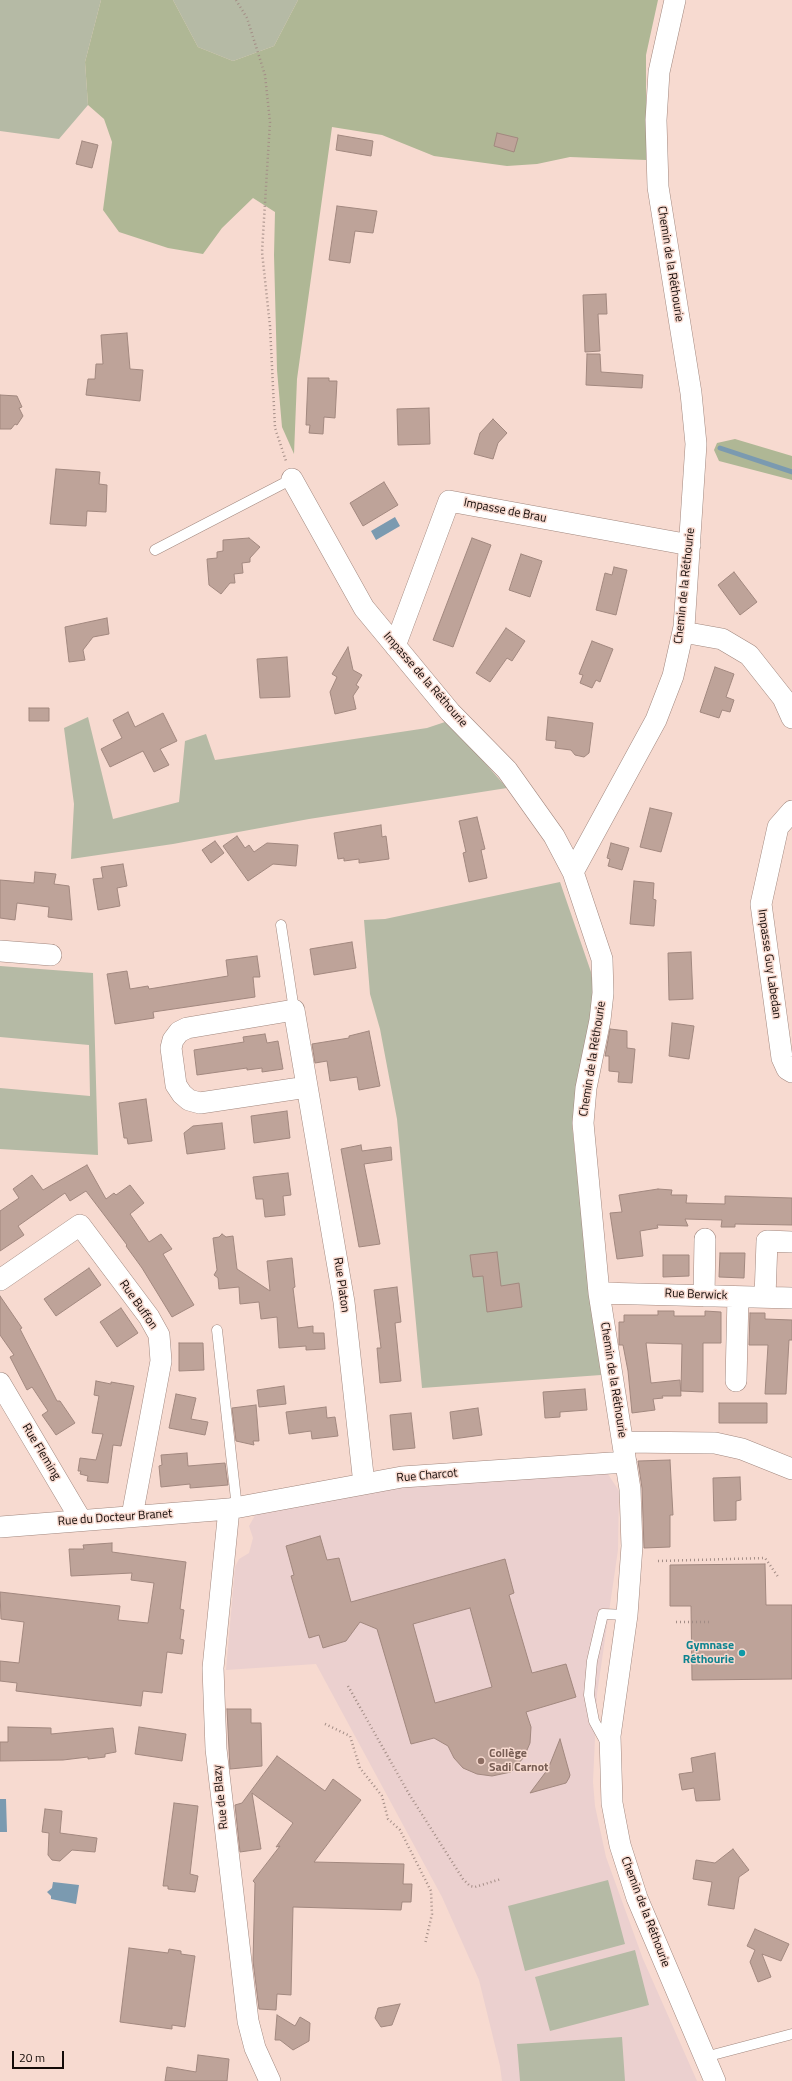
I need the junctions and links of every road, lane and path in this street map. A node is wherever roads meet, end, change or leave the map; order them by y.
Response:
1 (236, 0) edge
2 (675, 0) edge
3 (292, 478) junction
4 (690, 545) junction
5 (155, 550) dead end
6 (683, 632) junction
7 (395, 646) junction
8 (792, 718) edge
9 (792, 811) edge
10 (573, 872) junction
11 (281, 925) dead end
12 (0, 951) edge
13 (51, 955) dead end
14 (294, 1010) junction
15 (792, 1072) edge
16 (307, 1087) junction
17 (705, 1239) dead end
18 (792, 1242) edge
19 (0, 1280) edge
20 (600, 1293) junction
21 (704, 1296) junction
22 (738, 1297) junction
23 (765, 1297) junction
24 (792, 1298) edge
25 (217, 1330) dead end
26 (736, 1381) dead end
27 (0, 1383) edge
28 (625, 1452) junction
29 (792, 1469) edge
30 (364, 1484) junction
31 (233, 1509) junction
32 (132, 1516) junction
33 (81, 1520) junction
34 (0, 1527) edge
35 (658, 1561) dead end
36 (779, 1578) dead end
37 (627, 1615) junction
38 (676, 1622) dead end
39 (710, 1622) dead end
40 (348, 1686) dead end
41 (325, 1724) dead end
42 (610, 1751) junction
43 (501, 1879) dead end
44 (425, 1944) dead end
45 (792, 2034) edge
46 (705, 2057) junction
47 (270, 2081) edge
48 (715, 2081) edge

1 - 3 path
2 - 4 street, Chemin de la Réthourie
3 - 5 lane
3 - 7 street, Impasse de la Réthourie
4 - 6 street, Chemin de la Réthourie
4 - 7 street, Impasse de Brau
6 - 8 street
6 - 10 street, Chemin de la Réthourie
7 - 10 street, Impasse de la Réthourie
9 - 15 street, Impasse Guy Labedan
10 - 20 street, Chemin de la Réthourie
11 - 14 lane
12 - 13 street
14 - 16 street, Rue Platon
14 - 16 street
16 - 30 street, Rue Platon
17 - 21 street
18 - 23 street
19 - 32 street, Rue Buffon
20 - 21 street, Rue Berwick
20 - 28 street, Chemin de la Réthourie
21 - 22 street, Rue Berwick
22 - 23 street, Rue Berwick
22 - 26 street
23 - 24 street, Rue Berwick
25 - 31 lane
27 - 33 street, Rue Fleming
28 - 29 street, Rue Charcot
28 - 30 street, Rue Charcot
28 - 37 street, Chemin de la Réthourie
30 - 31 street, Rue Charcot
31 - 32 street, Rue du Docteur Branet
31 - 47 street, Rue de Blazy
32 - 33 street, Rue du Docteur Branet
33 - 34 street, Rue du Docteur Branet
35 - 36 path
37 - 42 street, Chemin de la Réthourie
37 - 42 lane
38 - 39 path
40 - 43 path
41 - 44 path
42 - 46 street, Chemin de la Réthourie
45 - 46 lane
46 - 48 street, Chemin de la Réthourie

